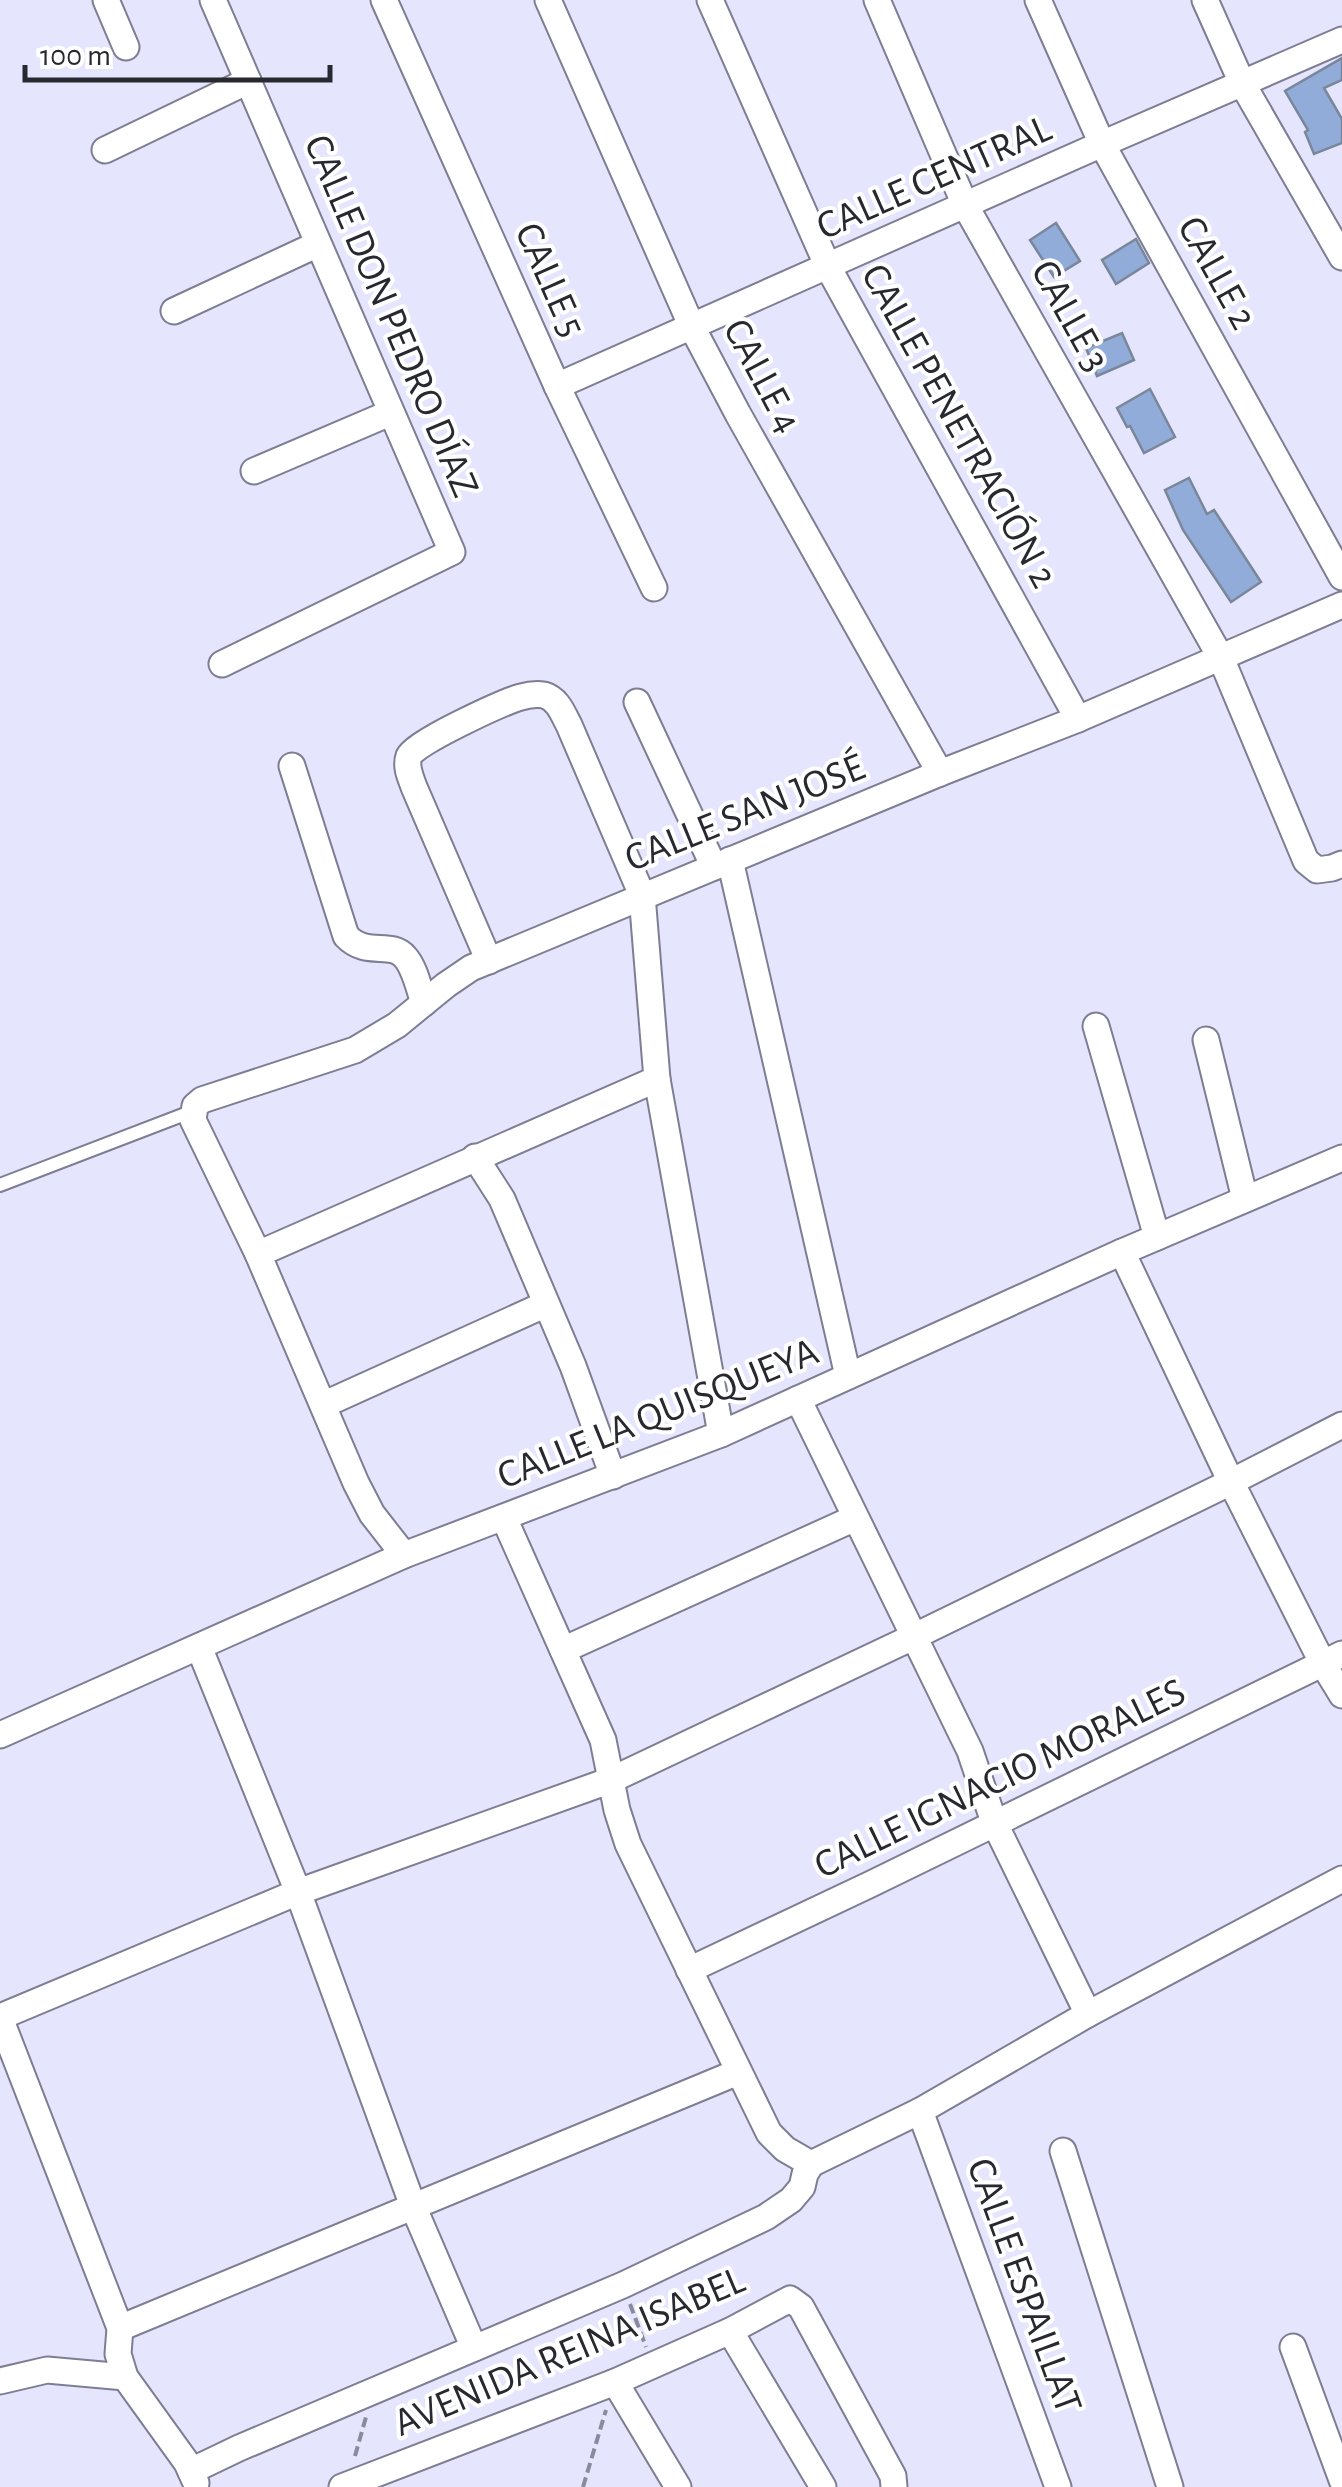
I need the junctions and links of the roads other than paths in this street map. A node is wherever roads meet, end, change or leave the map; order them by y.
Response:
1 (106, 0) edge
2 (212, 0) edge
3 (384, 0) edge
4 (548, 0) edge
5 (710, 0) edge
6 (878, 0) edge
7 (1038, 0) edge
8 (1205, 0) edge
9 (1342, 40) edge
10 (126, 47) dead end
11 (248, 81) junction
12 (1242, 83) junction
13 (1102, 144) junction
14 (104, 150) dead end
15 (965, 204) junction
16 (318, 244) junction
17 (1342, 257) edge
18 (828, 266) junction
19 (174, 311) dead end
20 (692, 327) junction
21 (557, 386) junction
22 (390, 413) junction
23 (254, 471) dead end
24 (1342, 577) edge
25 (654, 588) dead end
26 (1342, 605) edge
27 (1221, 658) junction
28 (222, 664) dead end
29 (637, 702) dead end
30 (1078, 719) junction
31 (292, 766) dead end
32 (940, 773) junction
33 (722, 864) junction
34 (1342, 864) edge
35 (642, 896) junction
36 (489, 960) junction
37 (424, 1002) junction
38 (1096, 1026) dead end
39 (1206, 1040) dead end
40 (656, 1080) junction
41 (193, 1111) junction
42 (476, 1157) junction
43 (1342, 1158) edge
44 (0, 1185) edge
45 (1245, 1199) junction
46 (1157, 1237) junction
47 (1122, 1252) junction
48 (258, 1254) junction
49 (546, 1304) junction
50 (848, 1376) junction
51 (798, 1399) junction
52 (323, 1405) junction
53 (1342, 1425) edge
54 (722, 1434) junction
55 (613, 1476) junction
56 (1231, 1482) junction
57 (504, 1518) junction
58 (855, 1518) junction
59 (404, 1555) junction
60 (914, 1636) junction
61 (199, 1647) junction
62 (563, 1650) junction
63 (1332, 1659) edge
64 (1342, 1695) edge
65 (0, 1735) edge
66 (610, 1780) junction
67 (994, 1822) junction
68 (1342, 1878) edge
69 (298, 1892) junction
70 (689, 1970) junction
71 (1088, 2014) junction
72 (0, 2018) edge
73 (738, 2072) junction
74 (920, 2111) junction
75 (1062, 2151) dead end
76 (810, 2164) junction
77 (413, 2206) junction
78 (120, 2328) junction
79 (730, 2331) junction
80 (474, 2348) junction
81 (1293, 2348) dead end
82 (125, 2377) junction
83 (0, 2381) edge
84 (615, 2382) junction
85 (195, 2479) edge
86 (1342, 2480) edge
87 (350, 2484) edge
88 (678, 2487) edge
89 (822, 2487) edge
90 (894, 2487) edge
91 (1058, 2487) edge
92 (1170, 2487) edge

1 - 10 street
2 - 11 street, CALLE DON PEDRO DÍAZ
3 - 21 street, CALLE 5
4 - 20 street, CALLE 4
5 - 18 street, CALLE PENETRACIÓN 2
6 - 15 street, CALLE 3
7 - 13 street, CALLE 2
8 - 12 street
9 - 12 street, CALLE CENTRAL
11 - 14 street
11 - 16 street, CALLE DON PEDRO DÍAZ
12 - 13 street, CALLE CENTRAL
12 - 17 street
13 - 15 street, CALLE CENTRAL
13 - 24 street, CALLE 2
15 - 18 street, CALLE CENTRAL
15 - 27 street, CALLE 3
16 - 19 street
16 - 22 street, CALLE DON PEDRO DÍAZ
18 - 20 street, CALLE CENTRAL
18 - 30 street, CALLE PENETRACIÓN 2
20 - 21 street, CALLE CENTRAL
20 - 32 street, CALLE 4
21 - 25 street, CALLE 5
22 - 23 street
22 - 28 street, CALLE DON PEDRO DÍAZ
26 - 27 street, CALLE SAN JOSÉ
27 - 30 street, CALLE SAN JOSÉ
27 - 34 street, CALLE 3
29 - 33 street
30 - 32 street, CALLE SAN JOSÉ
31 - 37 street
32 - 33 street, CALLE SAN JOSÉ
33 - 35 street, CALLE SAN JOSÉ
33 - 50 street
35 - 36 street, CALLE SAN JOSÉ
35 - 36 street
35 - 40 street
36 - 37 street, CALLE SAN JOSÉ
37 - 41 street, CALLE SAN JOSÉ
38 - 46 street
39 - 45 street
40 - 42 street
40 - 54 street
41 - 44 lane
41 - 48 street
42 - 48 street
42 - 49 street
43 - 45 street, CALLE LA QUISQUEYA
45 - 46 street, CALLE LA QUISQUEYA
46 - 47 street, CALLE LA QUISQUEYA
47 - 50 street, CALLE LA QUISQUEYA
47 - 56 street
48 - 52 street
49 - 52 street
49 - 55 street
50 - 51 street, CALLE LA QUISQUEYA
51 - 54 street, CALLE LA QUISQUEYA
51 - 58 street
52 - 59 street
53 - 56 street
54 - 55 street, CALLE LA QUISQUEYA
55 - 57 street, CALLE LA QUISQUEYA
56 - 60 street
56 - 63 street
57 - 59 street, CALLE LA QUISQUEYA
57 - 62 street
58 - 60 street
58 - 62 street
59 - 61 street, CALLE LA QUISQUEYA
60 - 66 street
60 - 67 street
61 - 65 street, CALLE LA QUISQUEYA
61 - 69 street
62 - 66 street
63 - 64 street
63 - 67 street, CALLE IGNACIO MORALES
66 - 69 street
66 - 70 street
67 - 70 street, CALLE IGNACIO MORALES
67 - 71 street
68 - 71 street
69 - 72 street
69 - 77 street
70 - 73 street
71 - 74 street
72 - 78 street
73 - 76 street
73 - 77 street
74 - 76 street
74 - 91 street, CALLE ESPAILLAT
75 - 92 street
76 - 80 street
77 - 78 street
77 - 80 street
78 - 82 street
79 - 84 street, AVENIDA REINA ISABEL
79 - 89 street
79 - 90 street, AVENIDA REINA ISABEL
80 - 85 street
81 - 86 street
82 - 83 street
82 - 85 street
84 - 87 street, AVENIDA REINA ISABEL
84 - 88 street

